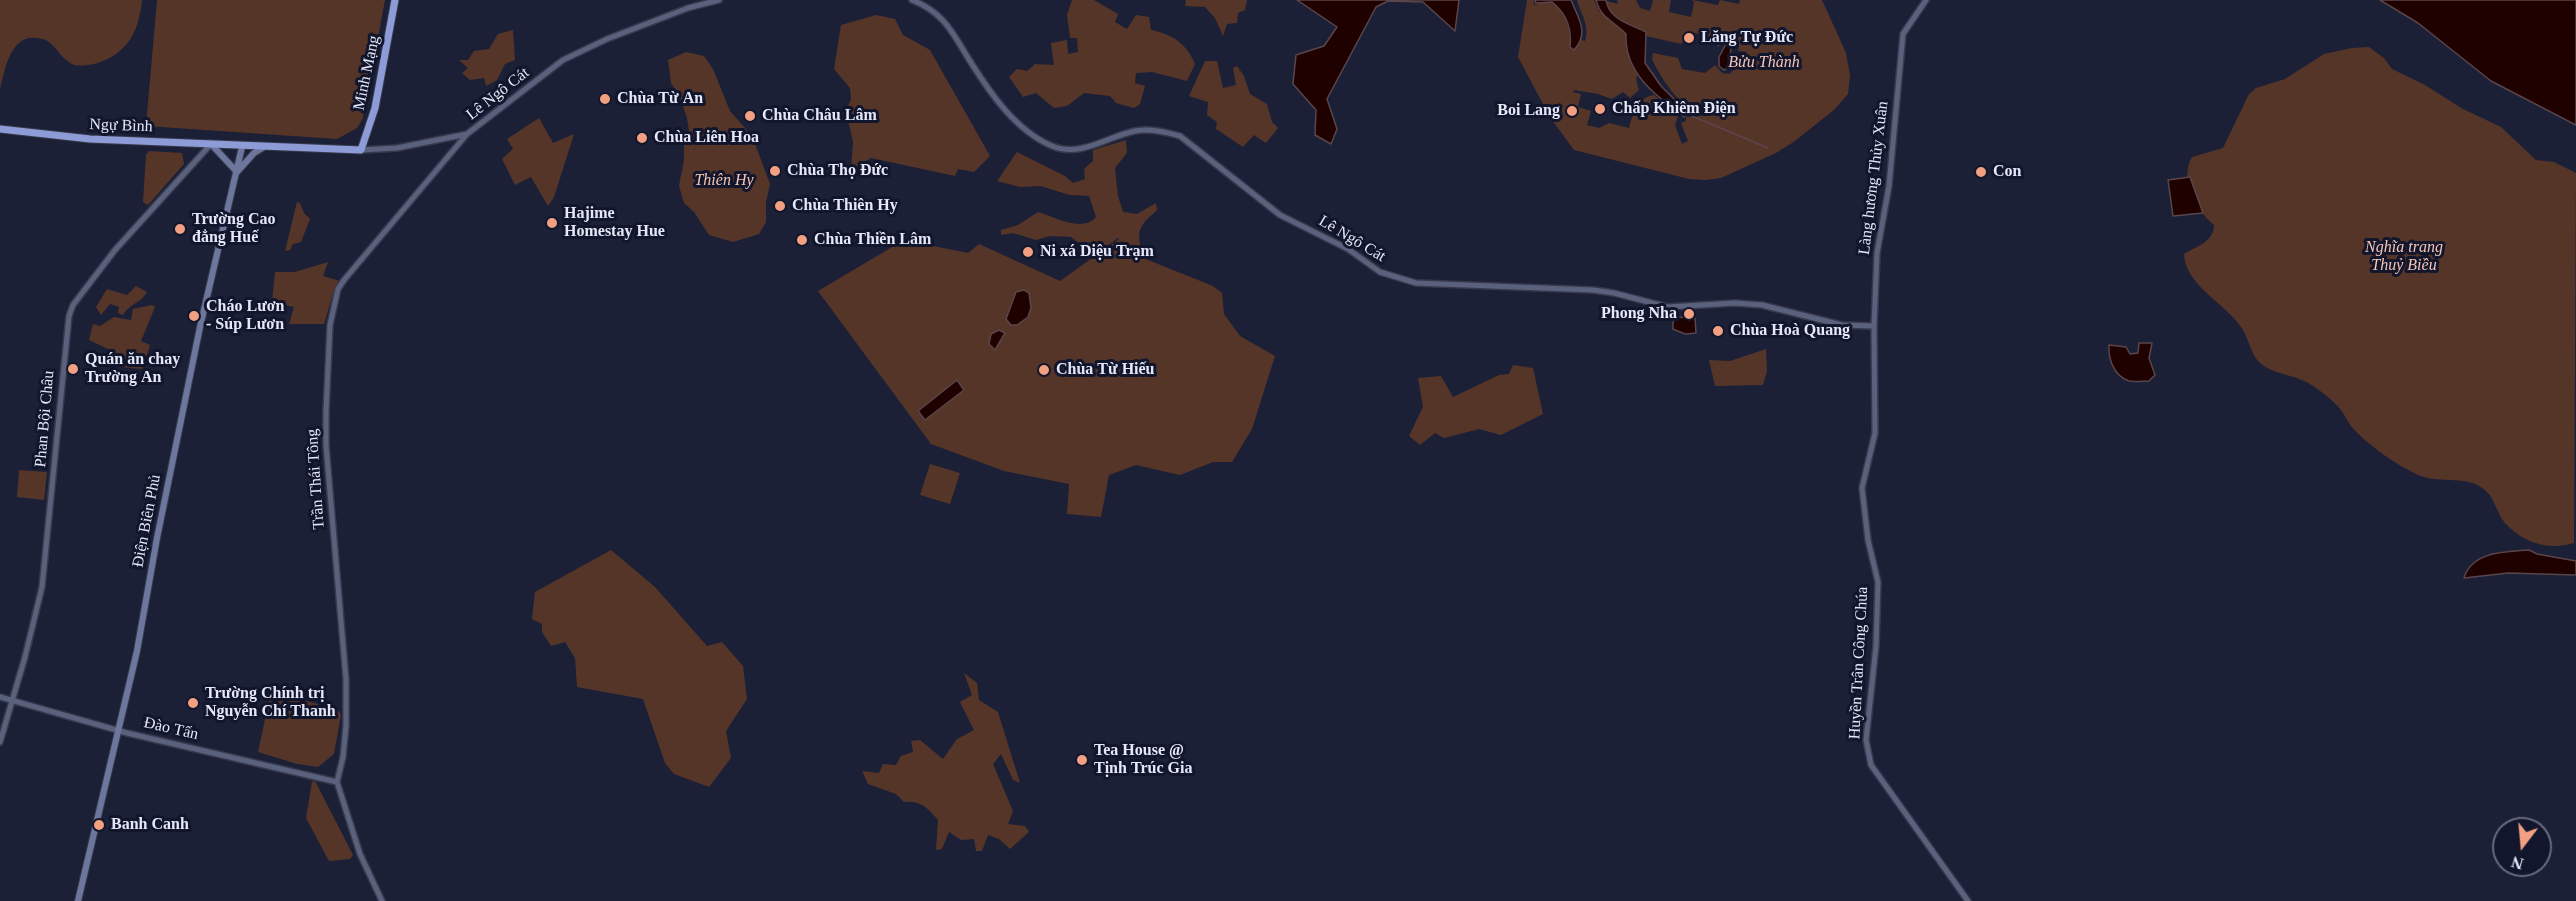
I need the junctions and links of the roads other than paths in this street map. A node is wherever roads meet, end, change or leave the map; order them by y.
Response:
1 (395, 0) edge
2 (718, 0) edge
3 (912, 0) edge
4 (1926, 0) edge
5 (0, 129) edge
6 (467, 134) junction
7 (211, 144) junction
8 (242, 147) junction
9 (264, 147) junction
10 (361, 150) junction
11 (237, 172) junction
12 (1874, 326) junction
13 (0, 697) edge
14 (13, 700) junction
15 (118, 730) junction
16 (0, 742) edge
17 (337, 782) junction
18 (78, 901) edge
19 (382, 901) edge
20 (1968, 901) edge

1 - 10 highway, Minh Mạng
2 - 6 street, Lê Ngô Cát
3 - 12 street, Lê Ngô Cát
4 - 12 street, Làng hương Thủy Xuân
5 - 7 highway, Ngự Bình
6 - 10 street, Lê Ngô Cát
6 - 17 street, Trần Thái Tông
7 - 8 highway, Ngự Bình
7 - 11 main road
7 - 14 street, Phan Bội Châu
8 - 9 highway, Lê Ngô Cát
8 - 11 main road, Điện Biên Phủ
9 - 10 highway, Lê Ngô Cát
9 - 11 main road
11 - 15 main road, Điện Biên Phủ
12 - 20 street, Huyền Trân Công Chúa
13 - 14 street, Đào Tấn
14 - 15 street, Đào Tấn
14 - 16 street, Phan Bội Châu
15 - 17 street, Đào Tấn
15 - 18 main road, Điện Biên Phủ
17 - 19 street, Trần Thái Tông

